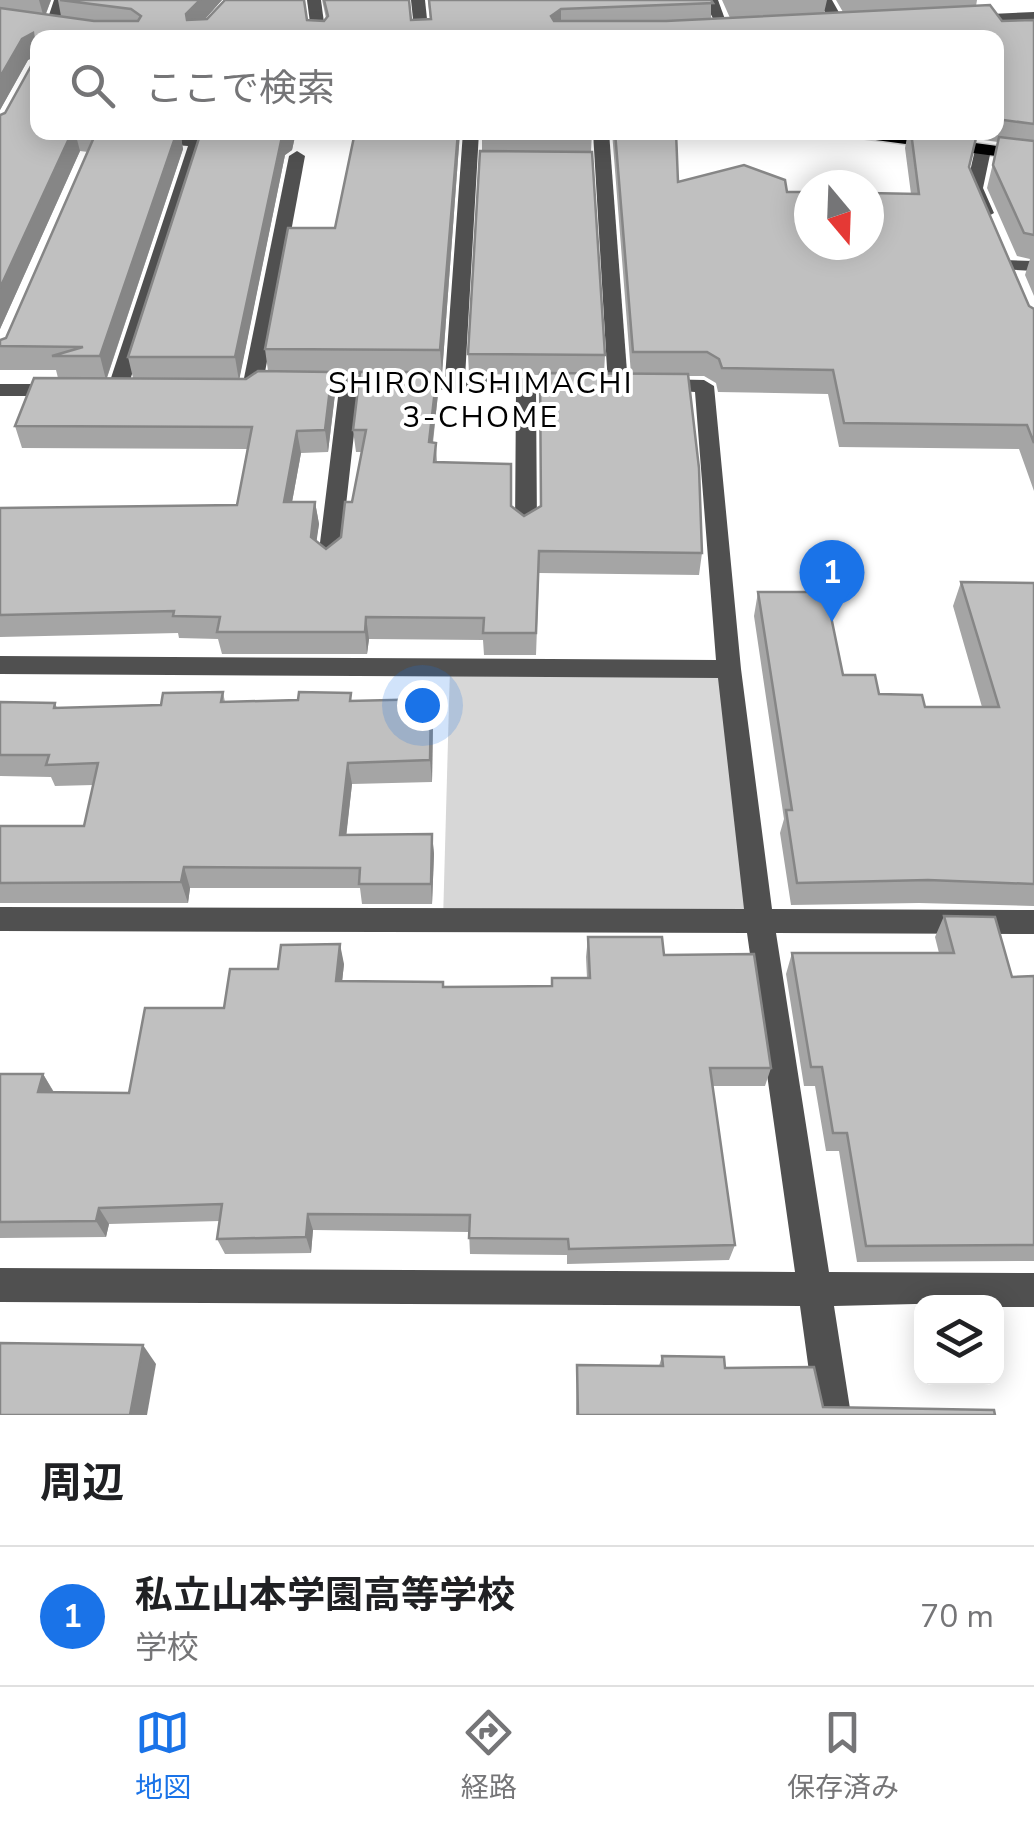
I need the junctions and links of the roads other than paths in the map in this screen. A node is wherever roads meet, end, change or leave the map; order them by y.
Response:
1 (61, 0) edge
2 (314, 0) edge
3 (418, 0) edge
4 (711, 0) edge
5 (825, 0) edge
6 (1034, 16) edge
7 (956, 20) edge
8 (859, 24) edge
9 (840, 25) junction
10 (820, 26) edge
11 (47, 29) edge
12 (744, 29) edge
13 (76, 30) edge
14 (319, 30) edge
15 (421, 30) edge
16 (725, 30) joint
17 (156, 140) edge
18 (474, 140) edge
19 (599, 140) edge
20 (911, 140) edge
21 (983, 150) junction
22 (298, 156) dead end
23 (1034, 156) edge
24 (1034, 266) edge
25 (456, 382) junction
26 (252, 383) junction
27 (350, 383) junction
28 (526, 383) junction
29 (618, 384) junction
30 (0, 390) edge
31 (231, 390) edge
32 (526, 528) edge
33 (329, 559) edge
34 (0, 665) edge
35 (728, 669) junction
36 (0, 919) edge
37 (760, 922) junction
38 (1034, 922) edge
39 (0, 1285) edge
40 (815, 1290) junction
41 (1034, 1290) edge
42 (833, 1415) edge

1 - 11 street
2 - 14 street
3 - 15 street
4 - 16 street
5 - 9 street
6 - 7 street
8 - 9 street
9 - 10 street
11 - 13 main road
12 - 16 street
17 - 30 street
18 - 25 street
19 - 29 street
20 - 21 main road
21 - 23 main road
21 - 24 street
22 - 26 street
25 - 27 street
25 - 28 street
26 - 27 street
26 - 31 street
27 - 33 street
28 - 29 street
28 - 32 street
29 - 35 street
34 - 35 street
35 - 37 street
36 - 37 street
37 - 38 street
37 - 40 street
39 - 40 street
40 - 41 street
40 - 42 street

